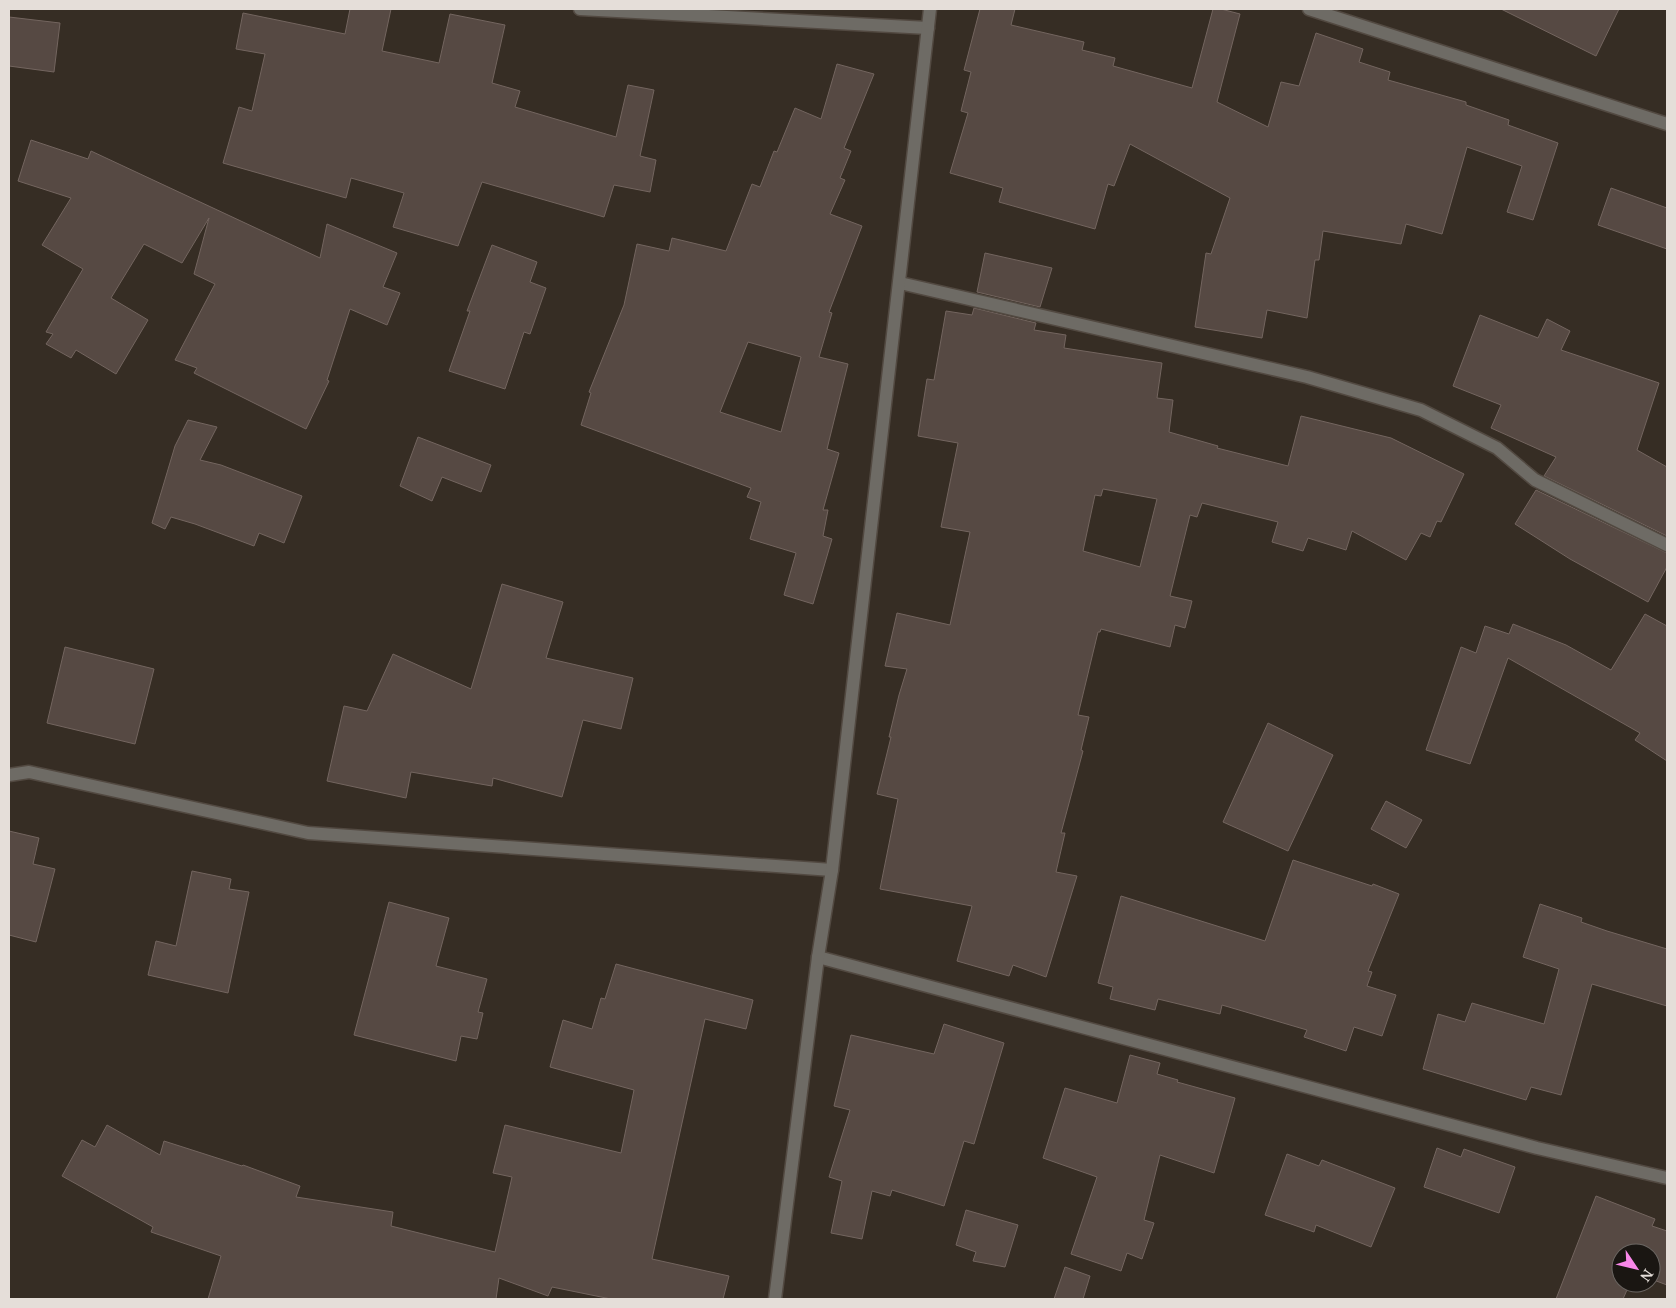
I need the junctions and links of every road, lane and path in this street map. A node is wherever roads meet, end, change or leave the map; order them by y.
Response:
1 (580, 9) edge
2 (930, 9) edge
3 (1309, 9) edge
4 (928, 28) junction
5 (1667, 124) edge
6 (900, 283) junction
7 (1667, 545) edge
8 (9, 775) edge
9 (832, 870) junction
10 (818, 957) junction
11 (1667, 1178) edge
12 (775, 1299) edge

1 - 4 street
2 - 4 street
3 - 5 street
4 - 6 street
6 - 7 street
6 - 9 street
8 - 9 street
9 - 10 street
10 - 11 street
10 - 12 street

